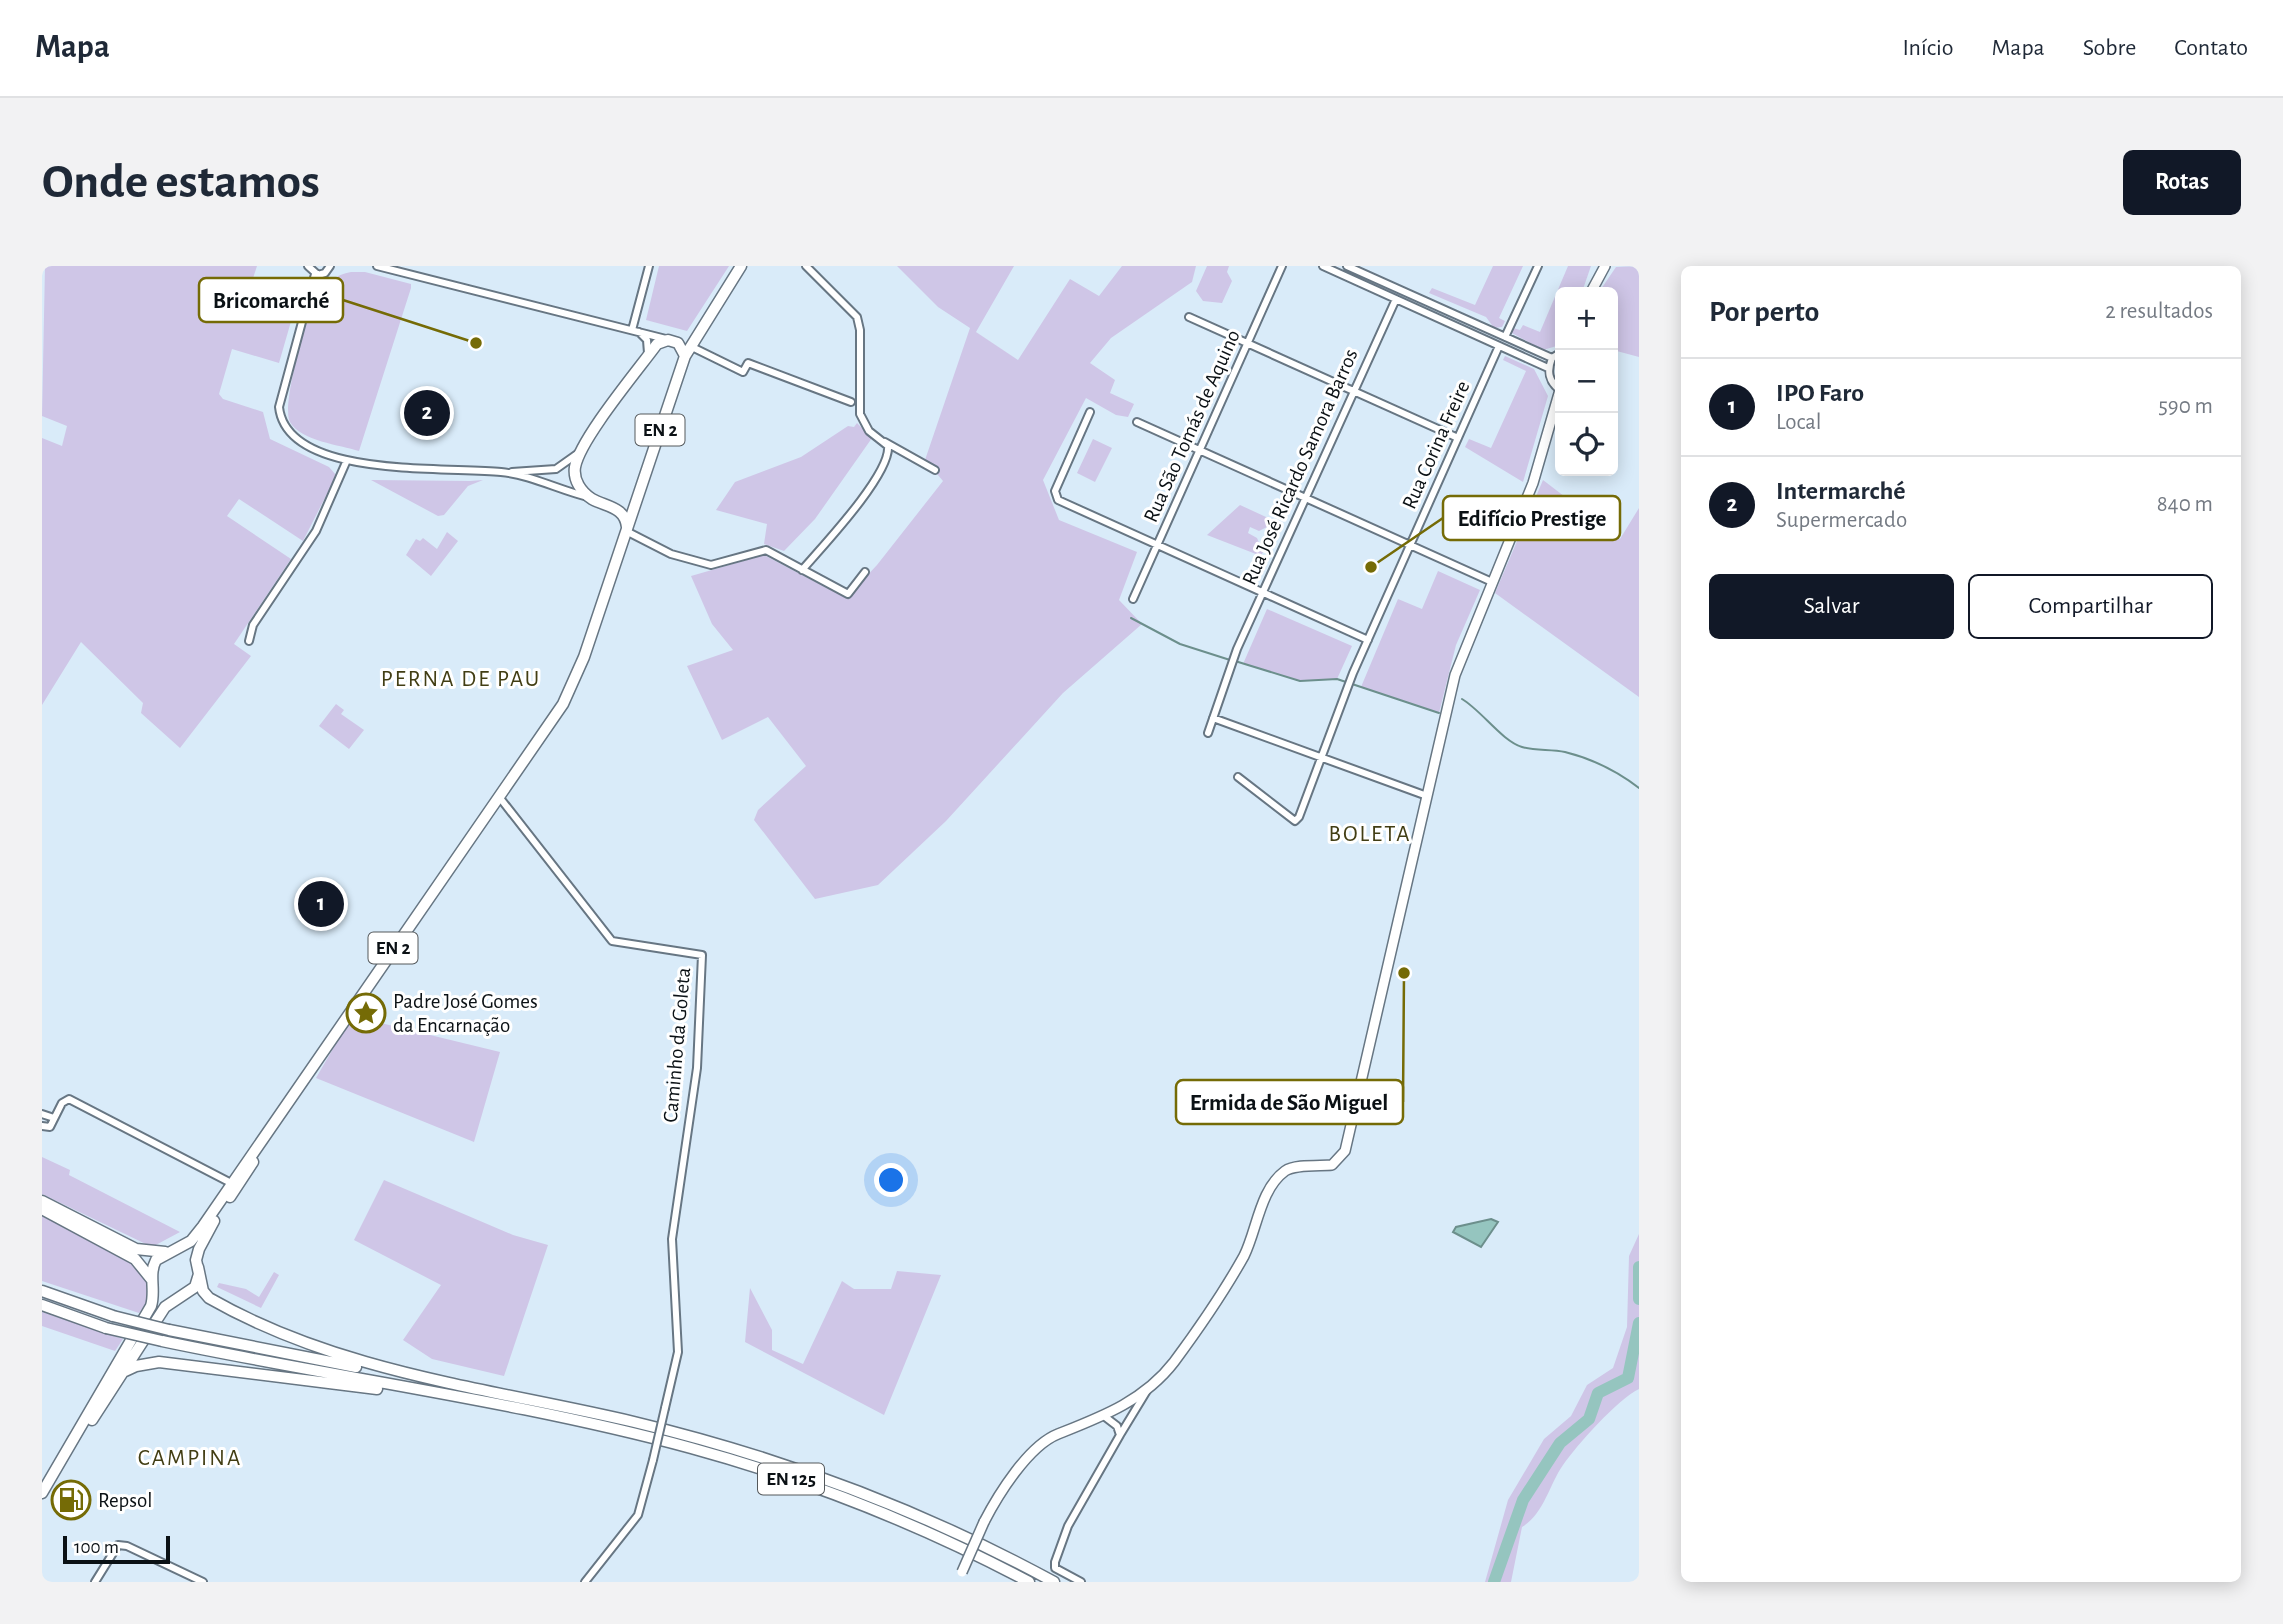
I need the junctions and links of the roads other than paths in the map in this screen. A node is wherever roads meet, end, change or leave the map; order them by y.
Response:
1 (308, 266) edge
2 (330, 266) edge
3 (377, 266) edge
4 (649, 266) edge
5 (741, 266) edge
6 (806, 266) edge
7 (1282, 266) edge
8 (1323, 266) edge
9 (1347, 266) edge
10 (1538, 266) edge
11 (1597, 266) edge
12 (1605, 266) edge
13 (315, 274) junction
14 (1591, 287) edge
15 (1593, 287) edge
16 (1396, 299) junction
17 (1189, 317) dead end
18 (635, 330) junction
19 (697, 335) junction
20 (1505, 337) junction
21 (669, 340) junction
22 (1248, 344) junction
23 (691, 346) junction
24 (1499, 346) junction
25 (648, 356) junction
26 (685, 356) junction
27 (1555, 356) edge
28 (1552, 358) junction
29 (1548, 368) junction
30 (1555, 385) edge
31 (1354, 391) junction
32 (851, 402) dead end
33 (1555, 408) edge
34 (1090, 412) dead end
35 (1136, 422) dead end
36 (1458, 438) junction
37 (882, 440) junction
38 (1200, 451) junction
39 (580, 452) junction
40 (347, 460) junction
41 (935, 470) dead end
42 (503, 472) junction
43 (590, 498) junction
44 (1306, 498) junction
45 (635, 504) junction
46 (618, 510) junction
47 (627, 529) junction
48 (1157, 545) junction
49 (1410, 545) junction
50 (802, 570) junction
51 (865, 572) dead end
52 (1492, 582) junction
53 (1262, 593) junction
54 (1133, 599) dead end
55 (249, 640) dead end
56 (1368, 640) junction
57 (1213, 718) junction
58 (1208, 733) dead end
59 (1321, 757) junction
60 (1238, 777) dead end
61 (1427, 796) junction
62 (500, 798) junction
63 (299, 1084) junction
64 (42, 1114) edge
65 (54, 1118) junction
66 (42, 1126) edge
67 (231, 1183) junction
68 (42, 1201) edge
69 (42, 1209) edge
70 (170, 1251) junction
71 (197, 1264) junction
72 (154, 1283) junction
73 (42, 1291) edge
74 (176, 1297) junction
75 (42, 1307) edge
76 (122, 1372) junction
77 (1149, 1387) junction
78 (474, 1388) junction
79 (540, 1414) junction
80 (1104, 1416) junction
81 (1120, 1435) junction
82 (42, 1495) edge
83 (94, 1582) edge
84 (203, 1582) edge
85 (585, 1582) edge
86 (957, 1582) edge
87 (1029, 1582) edge
88 (1054, 1582) edge
89 (1081, 1582) edge

1 - 13 street
2 - 13 street
3 - 18 street
4 - 18 street
5 - 19 main road, EN 2
6 - 37 street
7 - 22 street, Rua São Tomás de Aquino
8 - 16 street
9 - 20 street
10 - 20 street
11 - 14 street
12 - 15 street
13 - 40 street
16 - 24 street
16 - 31 street, Rua José Ricardo Samora Barros
17 - 22 street
18 - 21 street
18 - 25 street
19 - 21 main road
19 - 23 main road, EN 2
20 - 28 street
21 - 25 main road
21 - 26 main road
22 - 31 street
22 - 38 street, Rua São Tomás de Aquino
23 - 26 main road, EN 2
23 - 32 street
24 - 29 street
24 - 36 street, Rua Corina Freire
25 - 39 main road
26 - 45 main road, EN 2
27 - 28 street
28 - 29 street
29 - 30 street
31 - 36 street
31 - 44 street, Rua José Ricardo Samora Barros
33 - 52 street
34 - 48 street
35 - 38 street
36 - 49 street, Rua Corina Freire
37 - 41 street
37 - 50 street
38 - 44 street
38 - 48 street, Rua São Tomás de Aquino
39 - 42 street
39 - 43 main road
40 - 42 street
40 - 55 street
42 - 43 street
43 - 46 main road
44 - 49 street
44 - 53 street, Rua José Ricardo Samora Barros
45 - 46 main road
45 - 47 main road, EN 2
46 - 47 main road
47 - 50 street
47 - 62 main road, EN 2
48 - 53 street
48 - 54 street, Rua São Tomás de Aquino
49 - 52 street
49 - 56 street, Rua Corina Freire
50 - 51 street
52 - 61 street
53 - 56 street
53 - 57 street, Rua José Ricardo Samora Barros
56 - 59 street, Rua Corina Freire
57 - 58 street, Rua José Ricardo Samora Barros
57 - 59 street
59 - 60 street, Rua Corina Freire
59 - 61 street
61 - 77 street
62 - 63 main road, EN 2
62 - 85 street, Caminho da Goleta, bridge
63 - 67 main road, EN 2
63 - 71 main road, EN 2
64 - 65 street
65 - 66 street
65 - 67 street
67 - 70 main road, EN 2
68 - 70 main road
69 - 72 main road
70 - 71 main road
70 - 72 main road, EN 2
71 - 74 main road, EN 2
71 - 78 main road
72 - 74 main road
72 - 82 main road, EN 2
73 - 78 main road, EN 125, bridge
74 - 76 main road, EN 2
75 - 79 main road, EN 125, bridge
76 - 79 main road
76 - 82 main road, EN 2
77 - 80 street
77 - 81 street
78 - 88 main road, EN 125
79 - 87 main road, EN 125
80 - 81 street
80 - 86 street, bridge
81 - 89 street
83 - 84 street

